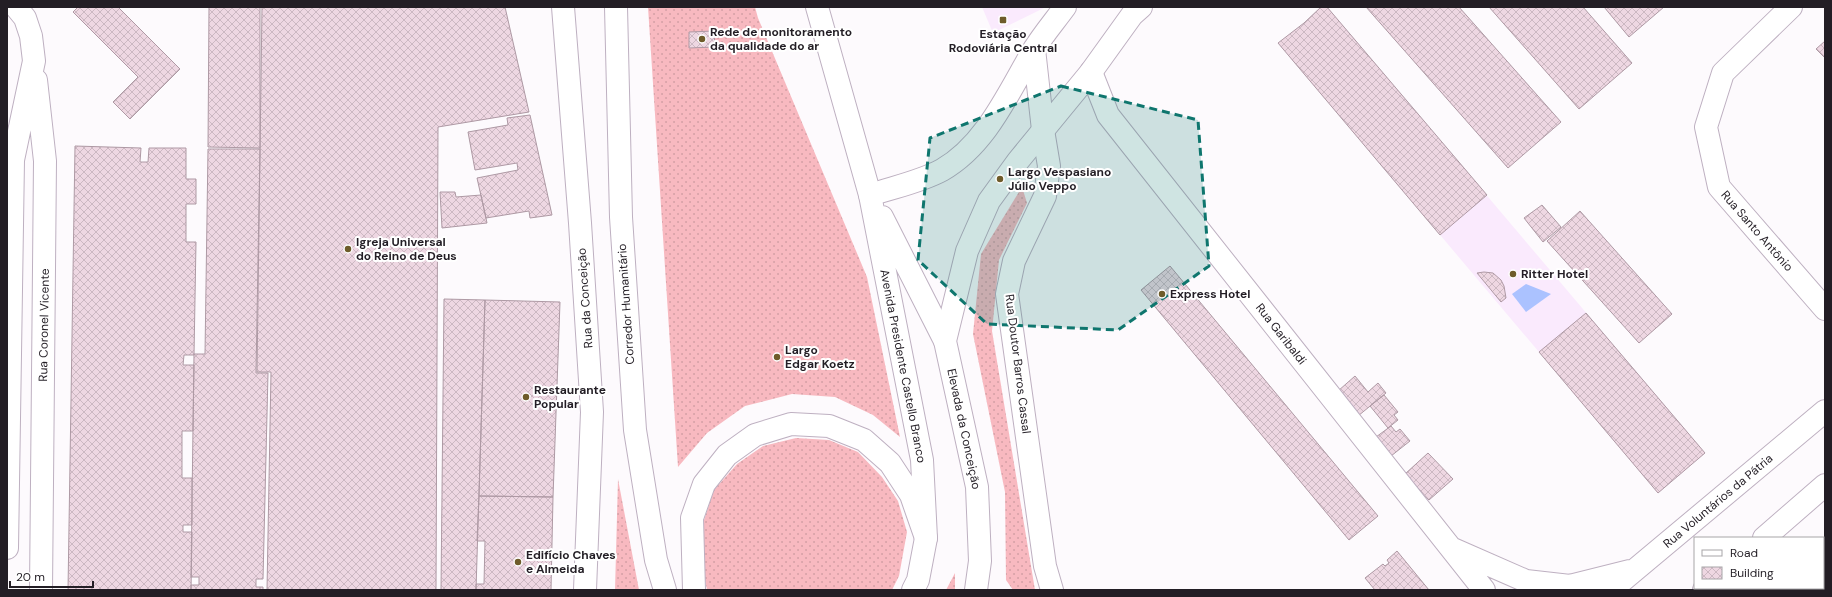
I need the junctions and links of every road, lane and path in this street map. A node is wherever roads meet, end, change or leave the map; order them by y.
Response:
1 (16, 7) edge
2 (563, 7) edge
3 (616, 7) edge
4 (817, 7) edge
5 (1065, 7) edge
6 (1141, 7) edge
7 (1792, 7) edge
8 (1034, 49) junction
9 (34, 61) junction
10 (1091, 72) junction
11 (1043, 130) junction
12 (870, 195) junction
13 (1825, 309) edge
14 (945, 341) junction
15 (1825, 411) edge
16 (1825, 485) edge
17 (1765, 537) edge
18 (926, 538) junction
19 (7, 548) edge
20 (1450, 548) junction
21 (1634, 570) junction
22 (41, 590) edge
23 (585, 590) edge
24 (665, 590) edge
25 (694, 590) edge
26 (913, 590) edge
27 (976, 590) edge
28 (1052, 590) edge
29 (1484, 590) edge
30 (1611, 590) edge

1 - 9 main road, Rua Coronel Vicente
2 - 23 main road, Rua da Conceição
3 - 24 main road, Corredor Humanitário
4 - 12 main road, Avenida Presidente Castello Branco
5 - 8 main road
6 - 10 main road
7 - 13 main road, Rua Santo Antônio
8 - 11 main road, Rua Doutor Barros Cassal
8 - 12 main road
9 - 19 main road, Rua Coronel Vicente
9 - 22 main road, Rua Coronel Vicente
10 - 11 main road
10 - 20 main road, Rua Garibaldi
11 - 14 main road
11 - 28 main road, Rua Doutor Barros Cassal
12 - 14 main road, Avenida Presidente Castello Branco
12 - 18 main road, Avenida Presidente Castello Branco
14 - 27 main road, Elevada da Conceição
15 - 21 main road, Rua Voluntários da Pátria
16 - 17 main road
18 - 25 main road
18 - 26 main road
20 - 21 main road
20 - 29 main road, Rua Garibaldi
21 - 30 main road, Rua Voluntários da Pátria

